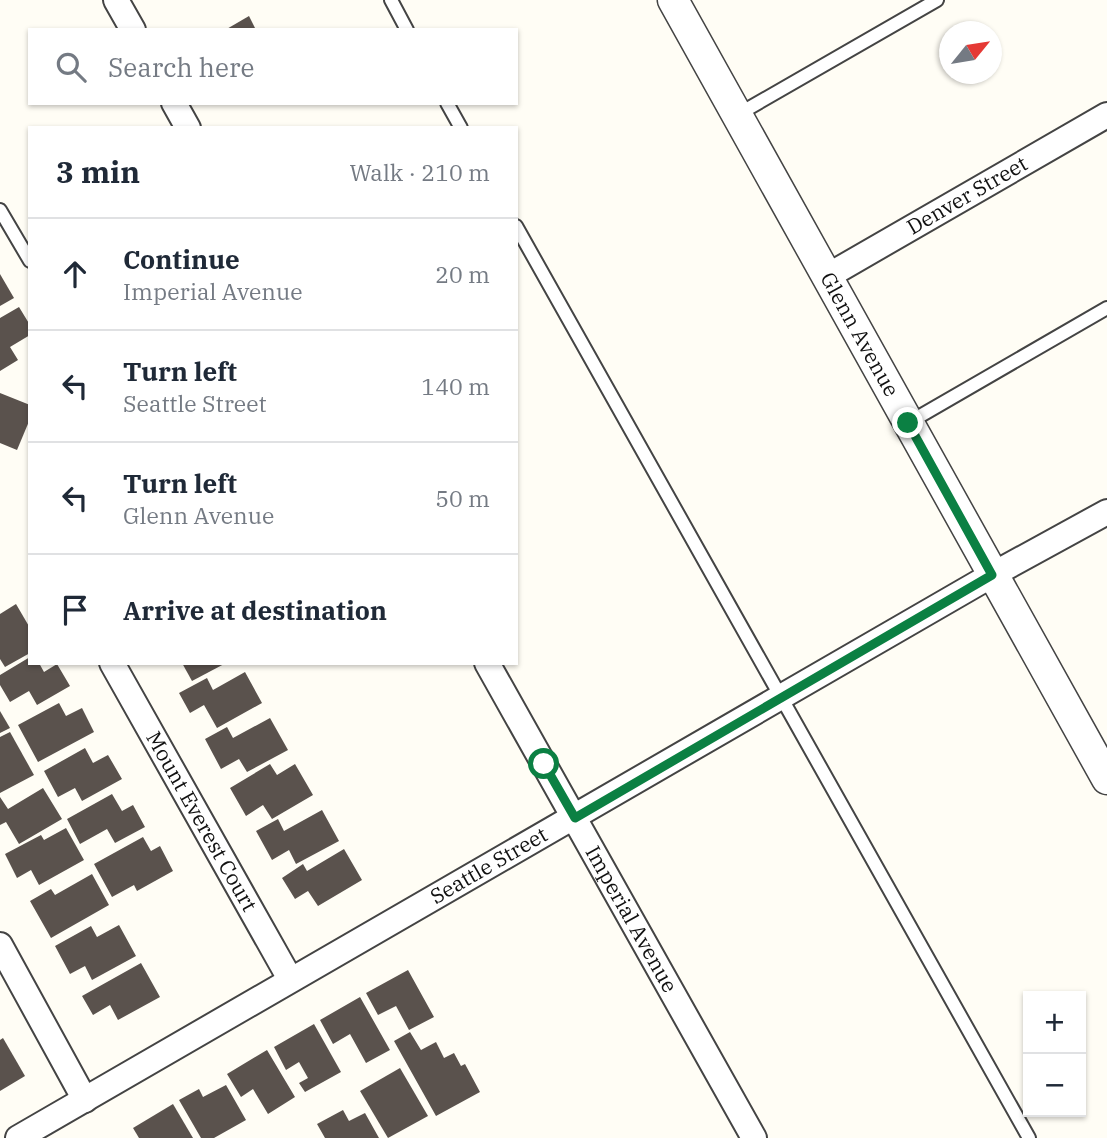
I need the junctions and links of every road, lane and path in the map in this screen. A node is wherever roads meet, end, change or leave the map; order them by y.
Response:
1 (116, 0) edge
2 (391, 0) edge
3 (673, 0) edge
4 (937, 0) edge
5 (132, 28) edge
6 (406, 28) edge
7 (175, 105) edge
8 (448, 105) edge
9 (1107, 115) edge
10 (737, 116) junction
11 (187, 126) edge
12 (460, 126) edge
13 (0, 210) edge
14 (518, 230) edge
15 (28, 258) edge
16 (826, 277) junction
17 (1107, 308) edge
18 (908, 423) junction
19 (1107, 512) edge
20 (992, 575) junction
21 (113, 665) edge
22 (488, 665) edge
23 (781, 698) junction
24 (1107, 779) edge
25 (575, 818) junction
26 (0, 945) edge
27 (290, 979) junction
28 (85, 1100) junction
29 (18, 1138) edge
30 (754, 1138) edge
31 (1029, 1138) edge

1 - 5 street
2 - 6 lane
3 - 10 street, Glenn Avenue
4 - 10 lane
7 - 11 street
8 - 12 lane
9 - 16 street, Denver Street
10 - 16 street, Glenn Avenue
13 - 15 lane
14 - 23 lane
16 - 18 street, Glenn Avenue
17 - 18 lane
18 - 20 street, Glenn Avenue
19 - 20 street, Seattle Street
20 - 23 street, Seattle Street
20 - 24 street, Glenn Avenue
21 - 27 street, Mount Everest Court
22 - 25 street, Imperial Avenue
23 - 25 street, Seattle Street
23 - 31 lane
25 - 27 street, Seattle Street
25 - 30 street, Imperial Avenue
26 - 28 street
27 - 28 street, Seattle Street
28 - 29 street, Seattle Street

